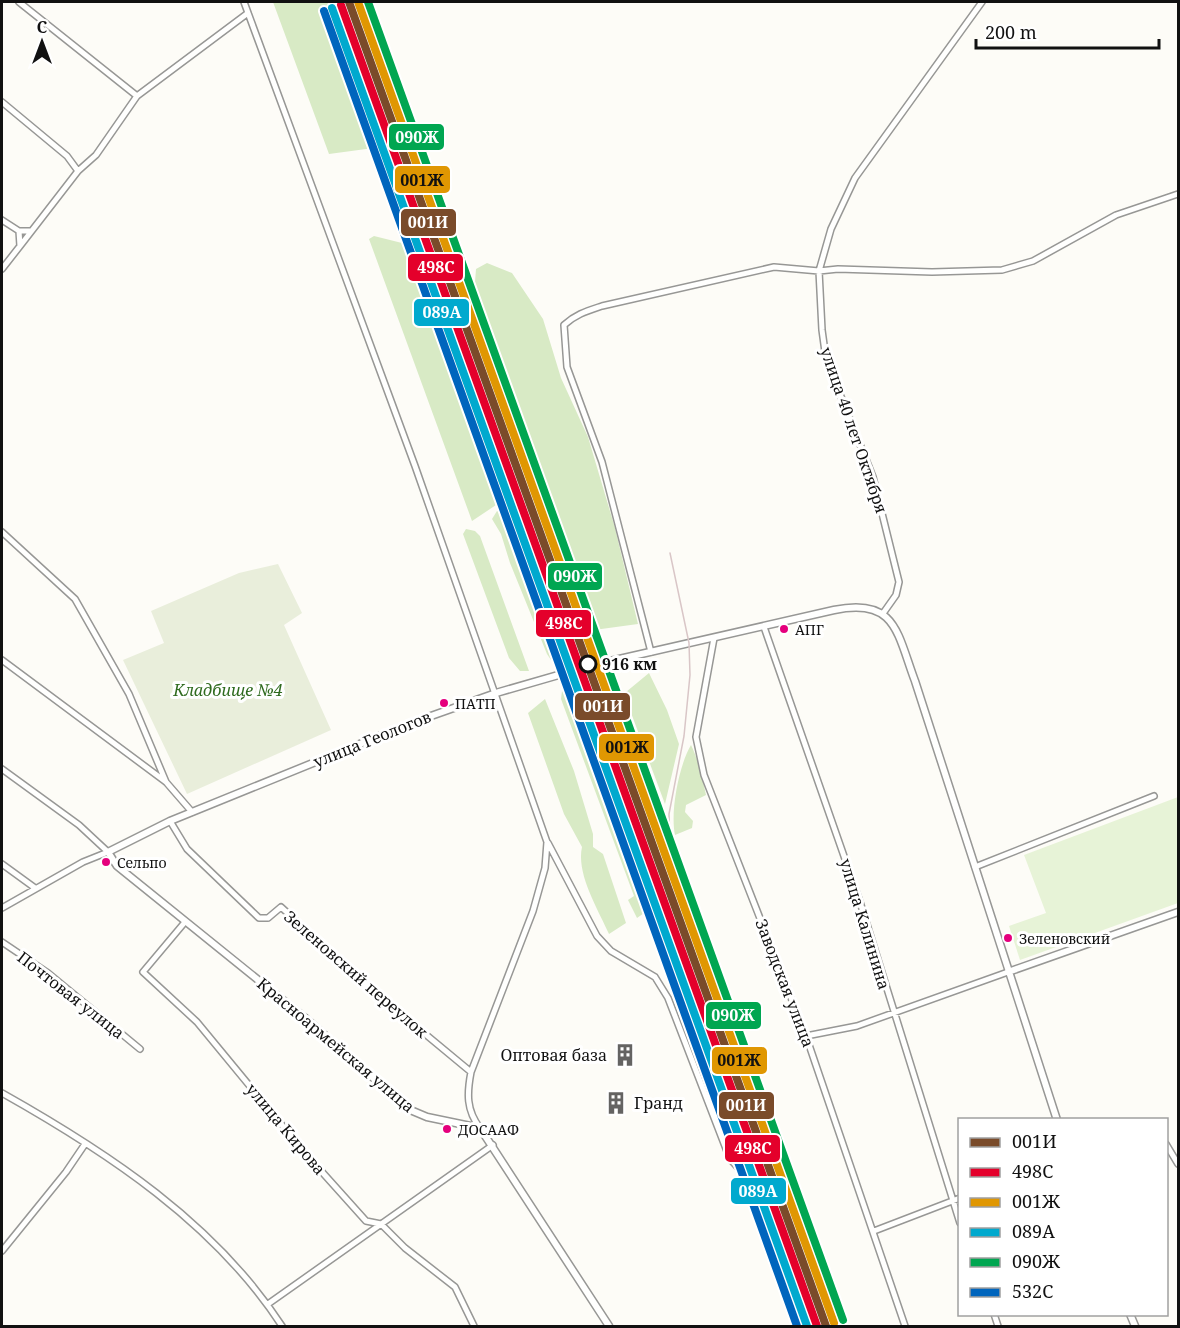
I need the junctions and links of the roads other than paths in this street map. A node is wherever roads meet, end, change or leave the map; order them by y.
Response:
1 (20, 2) edge
2 (244, 2) edge
3 (982, 2) edge
4 (248, 13) junction
5 (137, 96) junction
6 (2, 102) edge
7 (78, 171) junction
8 (1179, 194) edge
9 (2, 220) edge
10 (19, 231) junction
11 (31, 231) junction
12 (20, 246) junction
13 (2, 269) edge
14 (819, 271) junction
15 (2, 532) edge
16 (884, 612) junction
17 (764, 627) junction
18 (714, 638) junction
19 (651, 652) junction
20 (2, 660) edge
21 (495, 693) junction
22 (2, 769) edge
23 (166, 782) junction
24 (1154, 796) dead end
25 (192, 812) junction
26 (170, 820) junction
27 (548, 842) junction
28 (108, 852) junction
29 (2, 864) edge
30 (975, 867) junction
31 (35, 888) junction
32 (2, 908) edge
33 (1179, 912) edge
34 (185, 922) junction
35 (2, 942) edge
36 (1008, 972) junction
37 (893, 1014) junction
38 (806, 1036) junction
39 (140, 1049) dead end
40 (471, 1072) junction
41 (2, 1093) edge
42 (1057, 1118) edge
43 (480, 1128) junction
44 (85, 1144) junction
45 (493, 1145) junction
46 (1168, 1146) edge
47 (1178, 1162) edge
48 (958, 1199) edge
49 (951, 1201) junction
50 (958, 1218) edge
51 (381, 1224) junction
52 (874, 1231) junction
53 (2, 1251) edge
54 (268, 1304) junction
55 (282, 1326) edge
56 (474, 1326) edge
57 (609, 1326) edge
58 (806, 1326) edge
59 (905, 1326) edge

1 - 5 street
2 - 4 street
3 - 14 street, улица 40 лет Октября
4 - 5 street
4 - 21 street
5 - 7 street
6 - 7 street
7 - 11 street
8 - 14 street
9 - 10 street
10 - 11 street
10 - 12 street
11 - 12 street
12 - 13 street
14 - 16 street, улица 40 лет Октября
14 - 19 street
15 - 23 street
16 - 17 street
16 - 30 street
17 - 18 street
17 - 37 street, улица Калинина
18 - 19 street
18 - 38 street, Заводская улица
19 - 21 street, улица Геологов
20 - 23 street
21 - 25 street, улица Геологов
21 - 27 street
22 - 28 street
23 - 25 street
24 - 30 street
25 - 26 street, улица Геологов
26 - 28 street, улица Геологов
26 - 40 street, Зеленовский переулок
27 - 40 street
27 - 58 street
28 - 31 street
28 - 34 street, Красноармейская улица
29 - 31 street
30 - 36 street
31 - 32 street
33 - 36 street
34 - 43 street, Красноармейская улица
34 - 51 street, улица Кирова
35 - 39 street, Почтовая улица
36 - 37 street
36 - 42 street
37 - 38 street
37 - 49 street, улица Калинина
38 - 52 street, Заводская улица
40 - 43 street
41 - 44 street
43 - 45 street
44 - 53 street
44 - 54 street
45 - 51 street
45 - 57 street
46 - 47 street
48 - 49 street
49 - 50 street, улица Калинина
49 - 52 street
51 - 54 street
51 - 56 street, улица Кирова
52 - 59 street, Заводская улица
54 - 55 street

